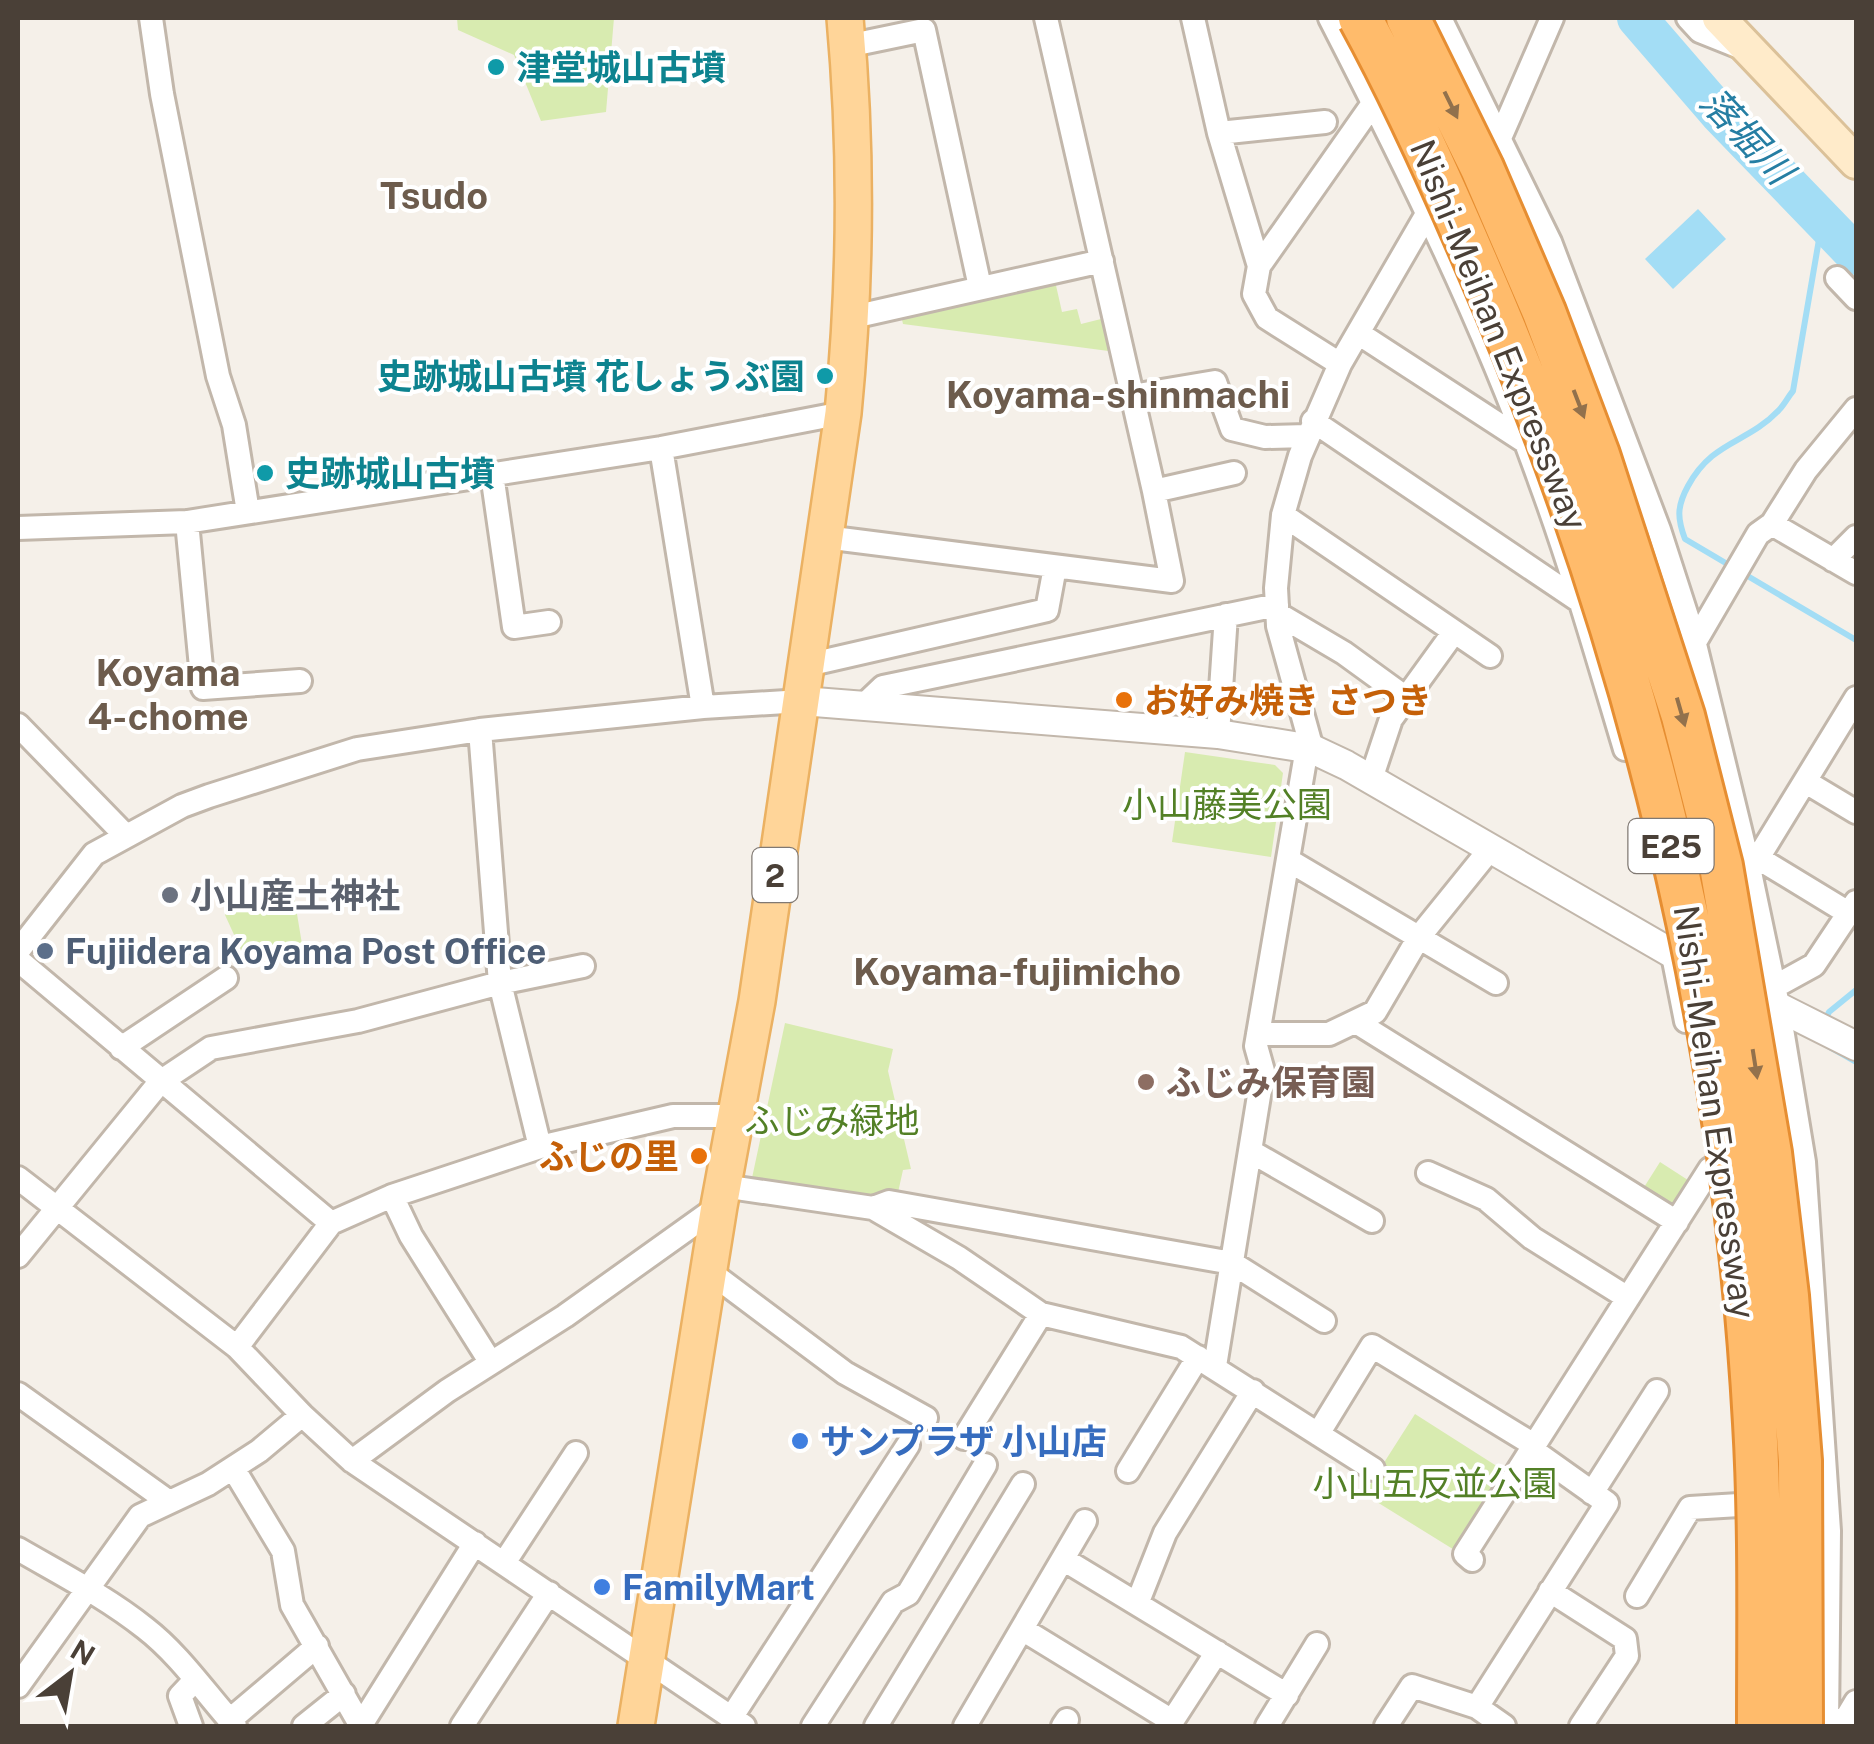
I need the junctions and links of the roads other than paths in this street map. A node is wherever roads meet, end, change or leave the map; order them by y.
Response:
1 (151, 18) edge
2 (1046, 18) edge
3 (1192, 18) edge
4 (1330, 18) edge
5 (1360, 18) edge
6 (1408, 18) edge
7 (1440, 18) edge
8 (1552, 18) edge
9 (1688, 18) edge
10 (1720, 18) edge
11 (846, 32) edge
12 (1750, 51) junction
13 (1374, 102) junction
14 (1325, 122) dead end
15 (1218, 133) junction
16 (1500, 138) junction
17 (1856, 162) edge
18 (1427, 214) junction
19 (1102, 261) junction
20 (1259, 266) junction
21 (1837, 278) dead end
22 (980, 286) junction
23 (1856, 298) edge
24 (853, 317) junction
25 (1358, 333) junction
26 (1340, 364) junction
27 (1132, 396) junction
28 (1856, 409) edge
29 (843, 412) junction
30 (1310, 429) junction
31 (1524, 440) junction
32 (661, 448) junction
33 (1234, 473) dead end
34 (492, 474) junction
35 (1154, 491) junction
36 (248, 512) junction
37 (1283, 515) junction
38 (188, 522) junction
39 (1772, 524) junction
40 (18, 528) edge
41 (1856, 536) edge
42 (825, 537) junction
43 (1834, 560) junction
44 (1055, 568) junction
45 (1856, 573) edge
46 (1578, 600) junction
47 (1278, 609) junction
48 (1226, 615) junction
49 (549, 622) dead end
50 (1454, 632) junction
51 (1695, 642) junction
52 (1490, 656) dead end
53 (807, 665) junction
54 (300, 682) dead end
55 (1406, 698) junction
56 (802, 701) junction
57 (1856, 701) edge
58 (863, 706) junction
59 (703, 708) junction
60 (18, 725) edge
61 (480, 730) junction
62 (1218, 734) junction
63 (1310, 748) junction
64 (1371, 779) junction
65 (1806, 782) junction
66 (1856, 812) edge
67 (126, 836) junction
68 (1491, 848) junction
69 (1752, 858) junction
70 (1288, 860) junction
71 (1853, 908) edge
72 (1419, 937) junction
73 (18, 951) edge
74 (1673, 954) junction
75 (18, 960) edge
76 (583, 966) dead end
77 (226, 978) dead end
78 (500, 982) junction
79 (1496, 983) dead end
80 (1776, 996) junction
81 (1356, 1022) junction
82 (1258, 1034) junction
83 (1856, 1046) edge
84 (121, 1048) junction
85 (160, 1082) junction
86 (736, 1116) junction
87 (540, 1147) junction
88 (1250, 1151) junction
89 (1710, 1169) junction
90 (1428, 1173) dead end
91 (18, 1178) edge
92 (392, 1196) junction
93 (721, 1196) junction
94 (57, 1208) junction
95 (873, 1208) junction
96 (1372, 1221) dead end
97 (1677, 1222) junction
98 (331, 1223) junction
99 (18, 1256) edge
100 (1232, 1264) junction
101 (710, 1272) junction
102 (1628, 1298) junction
103 (1042, 1314) junction
104 (1324, 1321) dead end
105 (237, 1347) junction
106 (1207, 1362) junction
107 (492, 1363) junction
108 (1657, 1390) dead end
109 (1253, 1391) junction
110 (18, 1394) edge
111 (302, 1416) junction
112 (926, 1418) dead end
113 (1318, 1434) junction
114 (964, 1438) dead end
115 (908, 1445) dead end
116 (1533, 1447) junction
117 (576, 1452) dead end
118 (352, 1461) junction
119 (986, 1465) dead end
120 (233, 1468) junction
121 (1373, 1469) dead end
122 (1128, 1471) dead end
123 (1023, 1484) dead end
124 (1592, 1493) junction
125 (169, 1502) junction
126 (1739, 1505) junction
127 (1085, 1522) dead end
128 (474, 1543) junction
129 (18, 1549) edge
130 (1063, 1560) junction
131 (1472, 1560) dead end
132 (504, 1564) junction
133 (86, 1588) junction
134 (1550, 1592) junction
135 (549, 1593) junction
136 (1637, 1596) dead end
137 (1137, 1604) junction
138 (1022, 1629) junction
139 (1317, 1644) dead end
140 (317, 1646) junction
141 (1217, 1652) junction
142 (648, 1660) junction
143 (195, 1680) junction
144 (18, 1686) edge
145 (344, 1694) junction
146 (1286, 1695) junction
147 (1856, 1702) edge
148 (1477, 1707) junction
149 (737, 1722) edge
150 (233, 1723) edge
151 (1171, 1724) edge
152 (191, 1726) edge
153 (304, 1726) edge
154 (361, 1726) edge
155 (462, 1726) edge
156 (636, 1726) edge
157 (813, 1726) edge
158 (876, 1726) edge
159 (965, 1726) edge
160 (1267, 1726) edge
161 (1386, 1726) edge
162 (1504, 1726) edge
163 (1581, 1726) edge
164 (1739, 1726) edge
165 (1759, 1726) edge
166 (1801, 1726) edge
167 (1827, 1726) edge

1 - 36 street
2 - 19 street
3 - 15 street
4 - 13 street
5 - 165 highway, Nishi-Meihan Expressway / E25, bridge
6 -> 166 highway, Nishi-Meihan Expressway / E25, bridge
7 - 16 street
8 - 16 street
9 - 12 street
10 - 12 main road
11 - 22 street
11 - 24 main road, 2
12 - 17 main road
13 - 18 street
13 - 20 street
14 - 15 street
15 - 20 street
16 - 18 street
16 - 51 street
18 - 25 street
18 - 31 street
19 - 22 street
19 - 27 street
20 - 26 street
21 - 23 street
22 - 24 street
24 - 29 main road, 2
25 - 26 street
25 - 31 street
26 - 30 street
27 - 30 street
27 - 35 street
28 - 39 street
29 - 32 street
29 - 42 main road, 2
30 - 37 street
30 - 46 street
31 - 46 street
32 - 34 street
32 - 59 street
33 - 35 street
34 - 36 street
34 - 49 street
35 - 44 street
36 - 38 street
37 - 47 street
37 - 50 street
38 - 40 street
38 - 54 street
39 - 43 street
39 - 51 street
41 - 43 street
42 - 44 street
42 - 53 main road, 2
43 - 45 street
44 - 53 street
46 - 74 street
47 - 48 street
47 - 55 street
47 - 63 street
48 - 58 street
48 - 62 street
50 - 52 street
50 - 55 street
51 - 69 street
53 - 56 main road, 2
55 - 64 street
56 - 58 street
56 - 59 street
56 - 86 main road, 2
57 - 65 street
58 - 62 street
59 - 61 street
60 - 67 street
61 - 67 street
61 - 78 street
62 - 63 street
63 - 64 street
63 - 70 street
64 - 68 street
65 - 66 street
65 - 69 street
67 - 73 street
68 - 72 street
68 - 74 street
69 - 71 street
69 - 80 street
70 - 72 street
70 - 82 street
71 - 80 street
72 - 79 street
72 - 81 street
74 - 80 street
74 - 89 street
75 - 84 street
76 - 78 street
77 - 84 street
78 - 85 street
78 - 87 street
80 - 83 street
80 - 167 street
81 - 82 street
81 - 97 street
82 - 88 street
84 - 85 street
85 - 94 street
85 - 98 street
86 - 87 street
86 - 93 main road, 2
87 - 92 street
88 - 96 street
88 - 100 street
89 - 97 street
89 - 126 street
90 - 102 street
91 - 94 street
92 - 98 street
92 - 107 street
93 - 95 street
93 - 101 main road, 2
93 - 107 street
94 - 99 street
94 - 105 street
95 - 100 street
95 - 103 street
97 - 102 street
98 - 105 street
100 - 104 street
100 - 106 street
101 - 112 street
101 - 142 main road, 2
102 - 116 street
103 - 106 street
103 - 114 street
105 - 111 street
106 - 109 street
106 - 122 street
107 - 118 street
108 - 124 street
109 - 113 street
109 - 137 street
110 - 125 street
111 - 118 street
111 - 120 street
113 - 116 street
113 - 121 street
115 - 149 street
116 - 124 street
116 - 131 street
117 - 132 street
118 - 128 street
119 - 157 street
120 - 125 street
120 - 140 street
123 - 158 street
124 - 134 street
125 - 133 street
126 - 136 street
126 - 164 street
127 - 130 street
128 - 132 street
128 - 154 street
129 - 133 street
130 - 137 street
130 - 138 street
132 - 135 street
133 - 143 street
133 - 144 street
134 - 148 street
134 - 163 street
135 - 142 street
135 - 155 street
137 - 141 street
138 - 151 street
138 - 159 street
139 - 146 street
140 - 145 street
140 - 150 street
141 - 146 street
141 - 151 street
142 - 149 street
142 - 156 main road, 2
143 - 150 street
143 - 152 street
145 - 153 street
145 - 154 street
146 - 160 street
147 - 167 street
148 - 161 street
148 - 162 street

